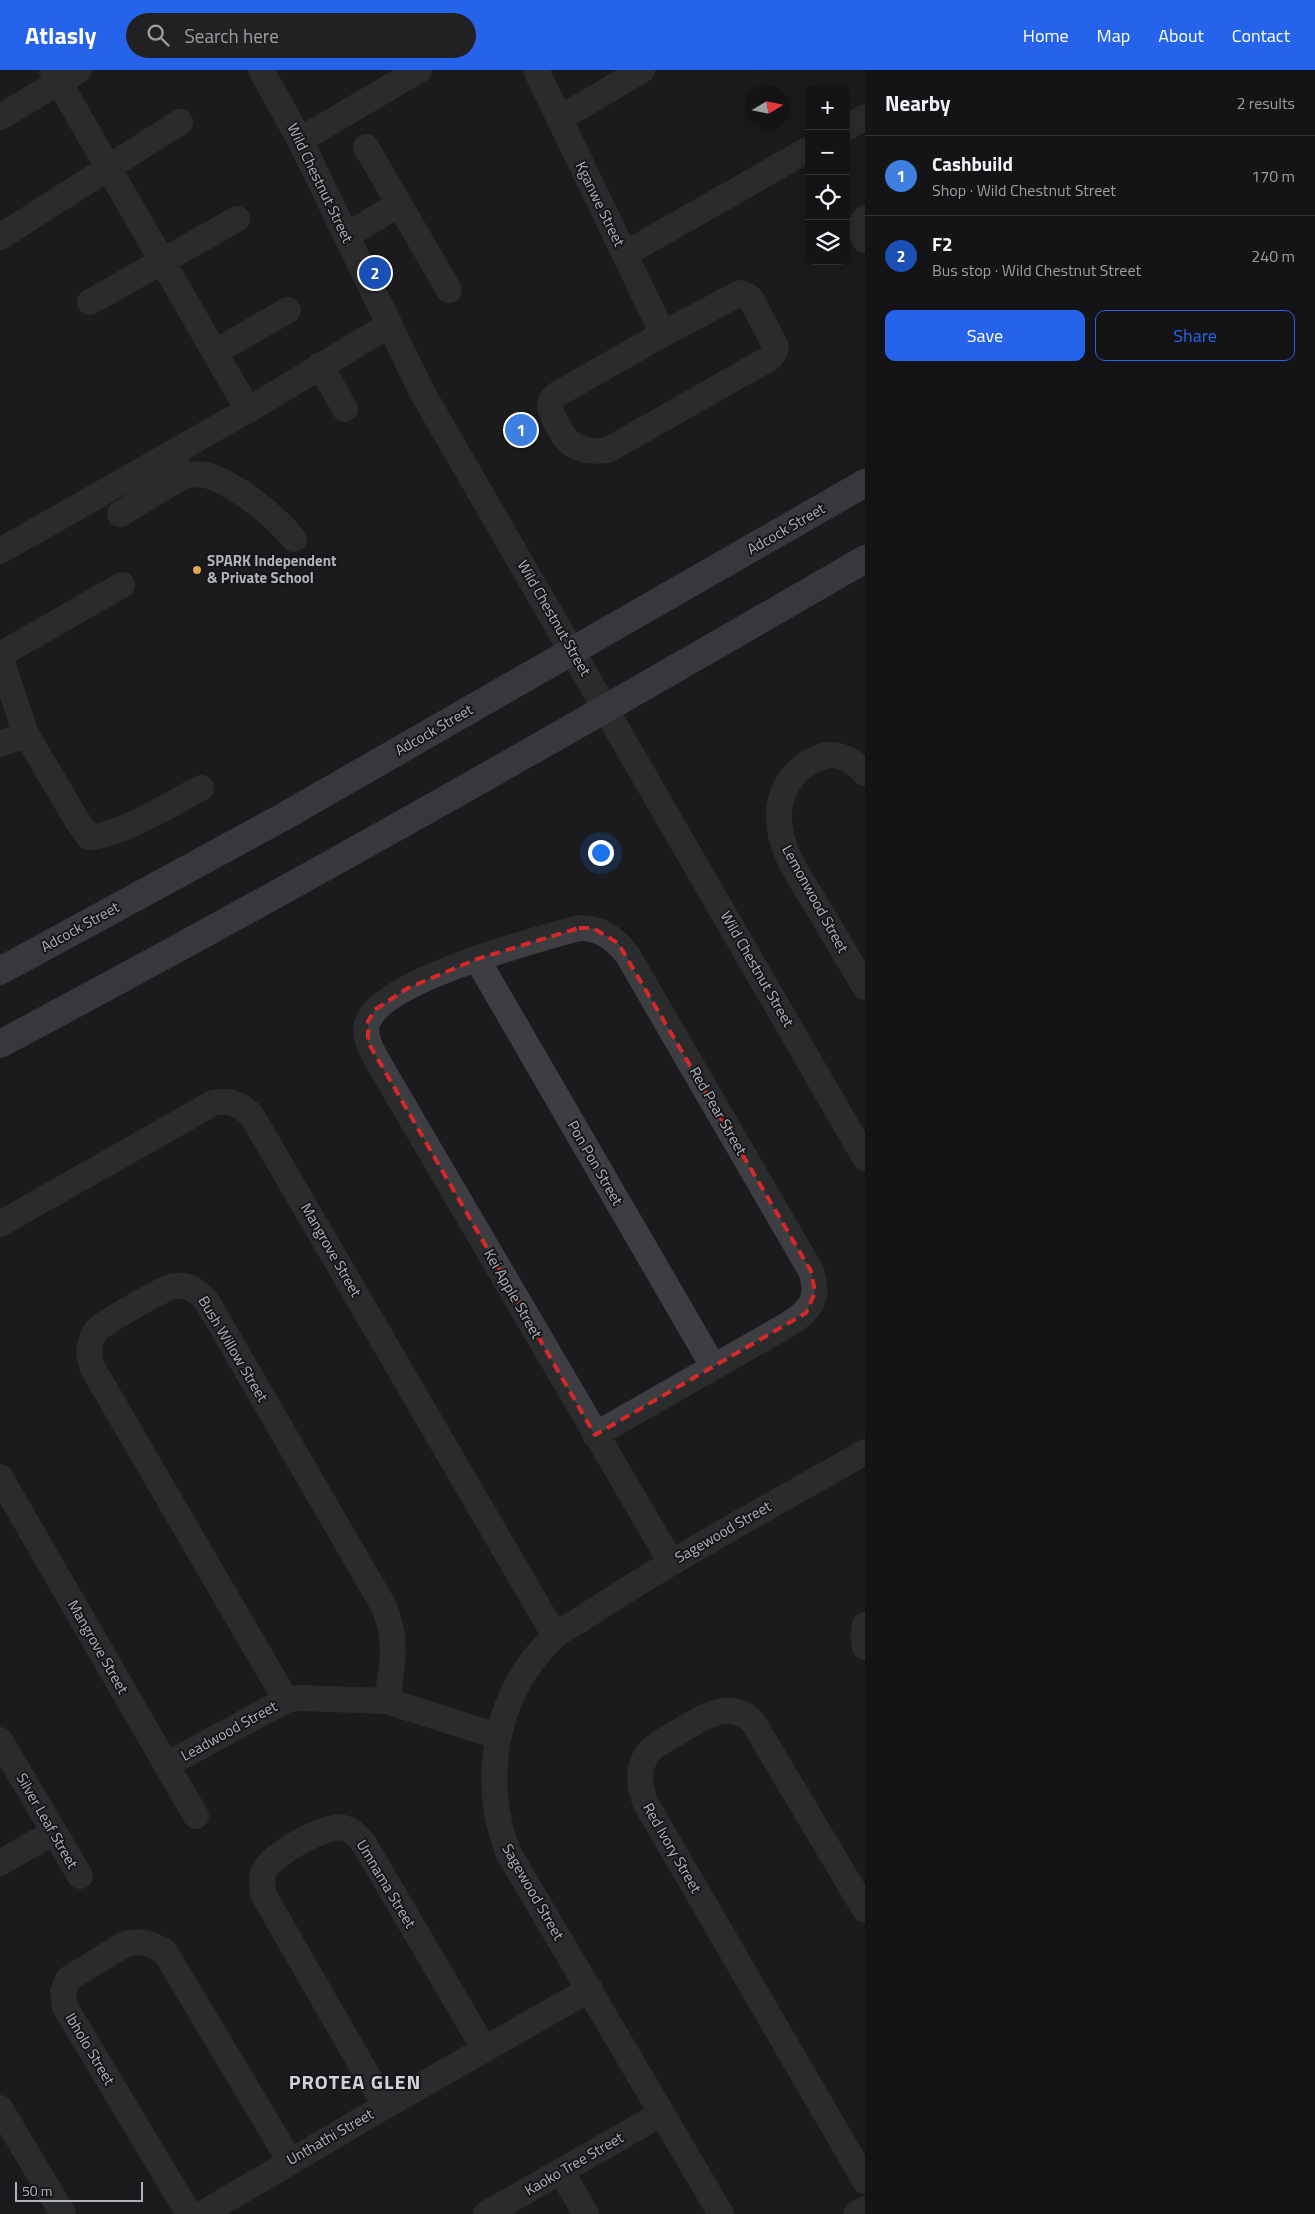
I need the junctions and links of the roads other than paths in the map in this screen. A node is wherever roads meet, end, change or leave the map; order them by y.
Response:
1 (261, 70) edge
2 (419, 70) edge
3 (536, 70) edge
4 (642, 70) edge
5 (64, 74) edge
6 (0, 117) edge
7 (865, 117) edge
8 (559, 119) junction
9 (180, 122) dead end
10 (850, 126) edge
11 (300, 140) junction
12 (366, 147) dead end
13 (805, 151) edge
14 (108, 166) junction
15 (399, 204) junction
16 (865, 218) edge
17 (237, 219) dead end
18 (346, 236) junction
19 (0, 237) edge
20 (865, 240) edge
21 (625, 254) junction
22 (163, 262) junction
23 (449, 290) dead end
24 (90, 302) dead end
25 (288, 310) dead end
26 (388, 325) junction
27 (664, 334) junction
28 (215, 352) junction
29 (320, 365) junction
30 (345, 408) dead end
31 (248, 410) junction
32 (176, 465) junction
33 (865, 483) edge
34 (120, 514) dead end
35 (294, 539) dead end
36 (0, 551) edge
37 (865, 559) edge
38 (122, 585) dead end
39 (573, 651) junction
40 (0, 656) edge
41 (607, 709) junction
42 (26, 734) junction
43 (0, 744) edge
44 (865, 773) edge
45 (201, 788) dead end
46 (477, 959) junction
47 (0, 970) edge
48 (865, 987) edge
49 (368, 1021) joint
50 (0, 1044) edge
51 (865, 1158) edge
52 (0, 1224) edge
53 (713, 1366) junction
54 (595, 1434) junction
55 (865, 1452) edge
56 (0, 1477) edge
57 (671, 1562) junction
58 (865, 1625) edge
59 (556, 1636) junction
60 (865, 1647) edge
61 (286, 1700) junction
62 (387, 1701) junction
63 (497, 1736) junction
64 (0, 1740) edge
65 (166, 1766) junction
66 (196, 1816) dead end
67 (54, 1832) junction
68 (0, 1863) edge
69 (80, 1876) dead end
70 (865, 1910) edge
71 (590, 1989) junction
72 (485, 2050) junction
73 (385, 2106) junction
74 (0, 2108) edge
75 (661, 2114) junction
76 (290, 2161) junction
77 (562, 2171) junction
78 (865, 2181) edge
79 (865, 2209) edge
80 (63, 2214) edge
81 (189, 2214) edge
82 (202, 2214) edge
83 (486, 2214) edge
84 (586, 2214) edge
85 (721, 2214) edge
86 (856, 2214) edge

1 - 11 street, Wild Chestnut Street
2 - 11 street
3 - 8 street, Kganwe Street
4 - 8 street
5 - 6 street
5 - 14 street
7 - 10 street
8 - 21 street, Kganwe Street
9 - 14 street
11 - 18 street, Wild Chestnut Street
12 - 15 street
13 - 21 street, Kganwe Street
14 - 19 street
14 - 22 street
15 - 18 street
15 - 23 street
16 - 20 street
17 - 22 street
18 - 26 street, Wild Chestnut Street
21 - 27 street
22 - 24 street
22 - 28 street
25 - 28 street
26 - 29 street
26 - 39 street, Wild Chestnut Street
27 - 27 street
28 - 31 street
29 - 30 street
29 - 31 street
31 - 32 street
32 - 34 street
32 - 35 street
32 - 36 street
33 - 39 main road, Adcock Street
37 - 41 main road
38 - 40 street
39 - 41 street, Wild Chestnut Street
39 - 47 main road, Adcock Street
40 - 42 street
41 - 50 main road
41 - 51 street, Wild Chestnut Street
42 - 43 street
42 - 45 street
44 - 48 street, Lemonwood Street
46 - 49 street, Red Pear Street
46 - 53 street, Pon Pon Street
46 - 53 street, Red Pear Street
49 - 54 street, Kei Apple Street
52 - 59 street, Mangrove Street
53 - 54 street, Red Pear Street
54 - 57 street, Kei Apple Street
55 - 57 street, Sagewood Street
56 - 65 street, Mangrove Street
57 - 59 street, Sagewood Street
58 - 60 street
59 - 63 street, Sagewood Street
61 - 62 street, Leadwood Street
61 - 62 street, Bush Willow Street
61 - 65 street, Leadwood Street
62 - 63 street, Leadwood Street
63 - 71 street, Sagewood Street
64 - 67 street, Silver Leaf Street
65 - 66 street, Mangrove Street
67 - 68 street
67 - 69 street, Silver Leaf Street
70 - 78 street, Red Ivory Street
71 - 72 street, Unthathi Street
71 - 75 street, Sagewood Street
72 - 73 street, Unthathi Street
72 - 73 street, Umnama Street
73 - 76 street, Unthathi Street
74 - 80 street
75 - 77 street, Kaoko Tree Street
75 - 85 street, Sagewood Street
76 - 81 street, Ibholo Street
76 - 82 street, Unthathi Street
77 - 83 street, Kaoko Tree Street
77 - 84 street
79 - 86 street

